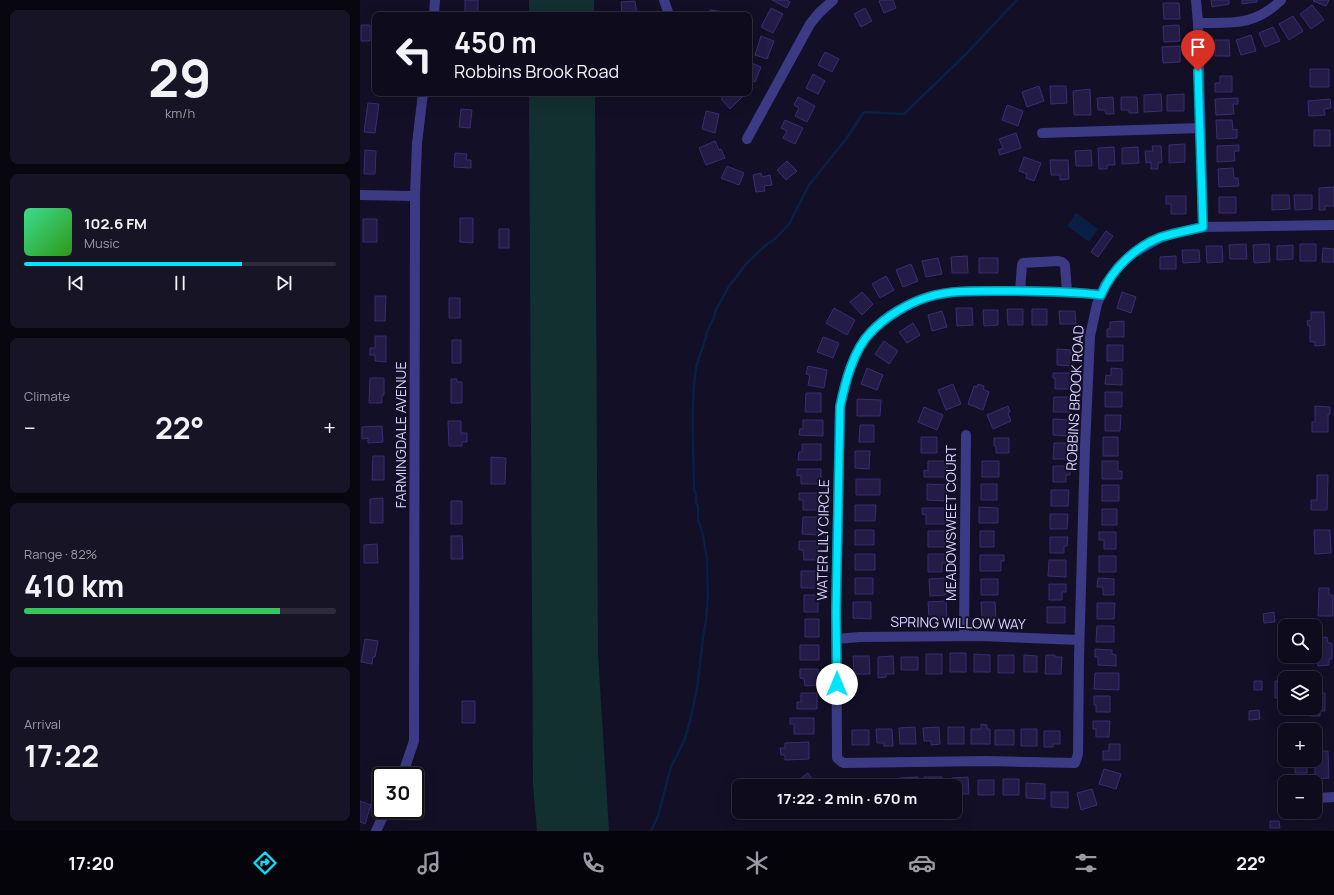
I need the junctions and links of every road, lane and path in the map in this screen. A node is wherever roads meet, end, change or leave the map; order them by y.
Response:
1 (435, 0) edge
2 (664, 0) edge
3 (833, 0) edge
4 (1196, 0) edge
5 (1281, 0) edge
6 (434, 12) edge
7 (668, 12) edge
8 (1198, 23) junction
9 (423, 96) edge
10 (1200, 128) junction
11 (1042, 133) dead end
12 (747, 139) dead end
13 (360, 195) edge
14 (415, 196) junction
15 (1334, 226) edge
16 (1203, 227) junction
17 (1020, 291) junction
18 (1067, 292) junction
19 (1101, 295) junction
20 (966, 435) dead end
21 (964, 636) junction
22 (836, 639) junction
23 (1079, 640) junction
24 (1075, 763) joint
25 (405, 767) edge
26 (1334, 797) edge
27 (1322, 798) edge
28 (382, 819) edge
29 (376, 831) edge

1 - 6 street
2 - 7 street
3 - 12 street
4 - 8 street
5 - 8 street
8 - 10 street
9 - 14 street, FARMINGDALE AVENUE
10 - 11 street
10 - 16 street
13 - 14 street
14 - 25 street, FARMINGDALE AVENUE
15 - 16 street, ROBBINS BROOK ROAD
16 - 19 street, ROBBINS BROOK ROAD
17 - 18 street, WATER LILY CIRCLE
17 - 18 street
17 - 22 street, WATER LILY CIRCLE
18 - 19 street, WATER LILY CIRCLE
19 - 23 street, ROBBINS BROOK ROAD
20 - 21 street, MEADOWSWEET COURT
21 - 22 street, SPRING WILLOW WAY
21 - 23 street, SPRING WILLOW WAY
22 - 24 street, WATER LILY CIRCLE
23 - 24 street, ROBBINS BROOK ROAD
26 - 27 street
28 - 29 street

